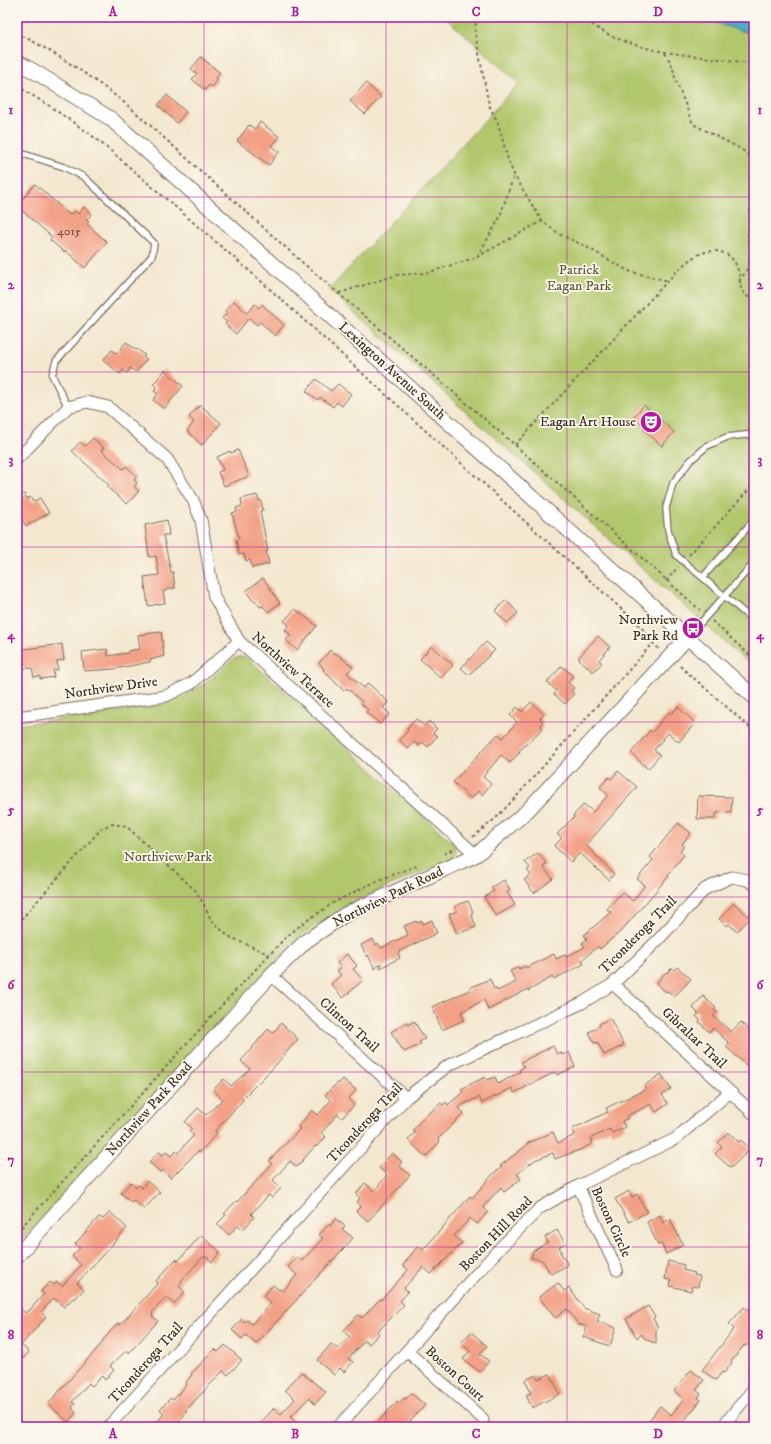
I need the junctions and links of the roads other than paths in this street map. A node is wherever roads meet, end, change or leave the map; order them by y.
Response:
1 (17, 62) edge
2 (17, 152) edge
3 (68, 407) junction
4 (754, 434) edge
5 (17, 459) edge
6 (754, 520) edge
7 (754, 563) edge
8 (703, 577) junction
9 (725, 595) junction
10 (754, 621) edge
11 (688, 637) junction
12 (239, 641) junction
13 (754, 696) edge
14 (17, 717) edge
15 (476, 855) junction
16 (754, 884) edge
17 (276, 970) junction
18 (613, 984) junction
19 (730, 1092) junction
20 (406, 1098) junction
21 (754, 1114) edge
22 (578, 1186) junction
23 (17, 1256) edge
24 (617, 1270) dead end
25 (407, 1351) junction
26 (754, 1388) edge
27 (483, 1419) dead end
28 (108, 1427) edge
29 (338, 1427) edge
30 (722, 1427) edge

1 - 11 street, Lexington Avenue South
2 - 3 lane
3 - 5 street
3 - 12 street, Northview Terrace
4 - 8 lane
6 - 8 lane
7 - 9 lane
8 - 9 lane
9 - 10 lane
9 - 11 lane
11 - 13 street, Lexington Avenue South
11 - 15 street, Northview Park Road
12 - 14 street, Northview Drive
12 - 15 street, Northview Terrace
15 - 17 street, Northview Park Road
16 - 18 street, Ticonderoga Trail
17 - 20 street, Clinton Trail
17 - 23 street, Northview Park Road
18 - 19 street, Gibraltar Trail
18 - 20 street, Ticonderoga Trail
19 - 21 street, Gibraltar Trail
19 - 22 street, Boston Hill Road
20 - 28 street, Ticonderoga Trail
22 - 24 street, Boston Circle
22 - 25 street, Boston Hill Road
25 - 27 street, Boston Court
25 - 29 street, Boston Hill Road
26 - 30 street

